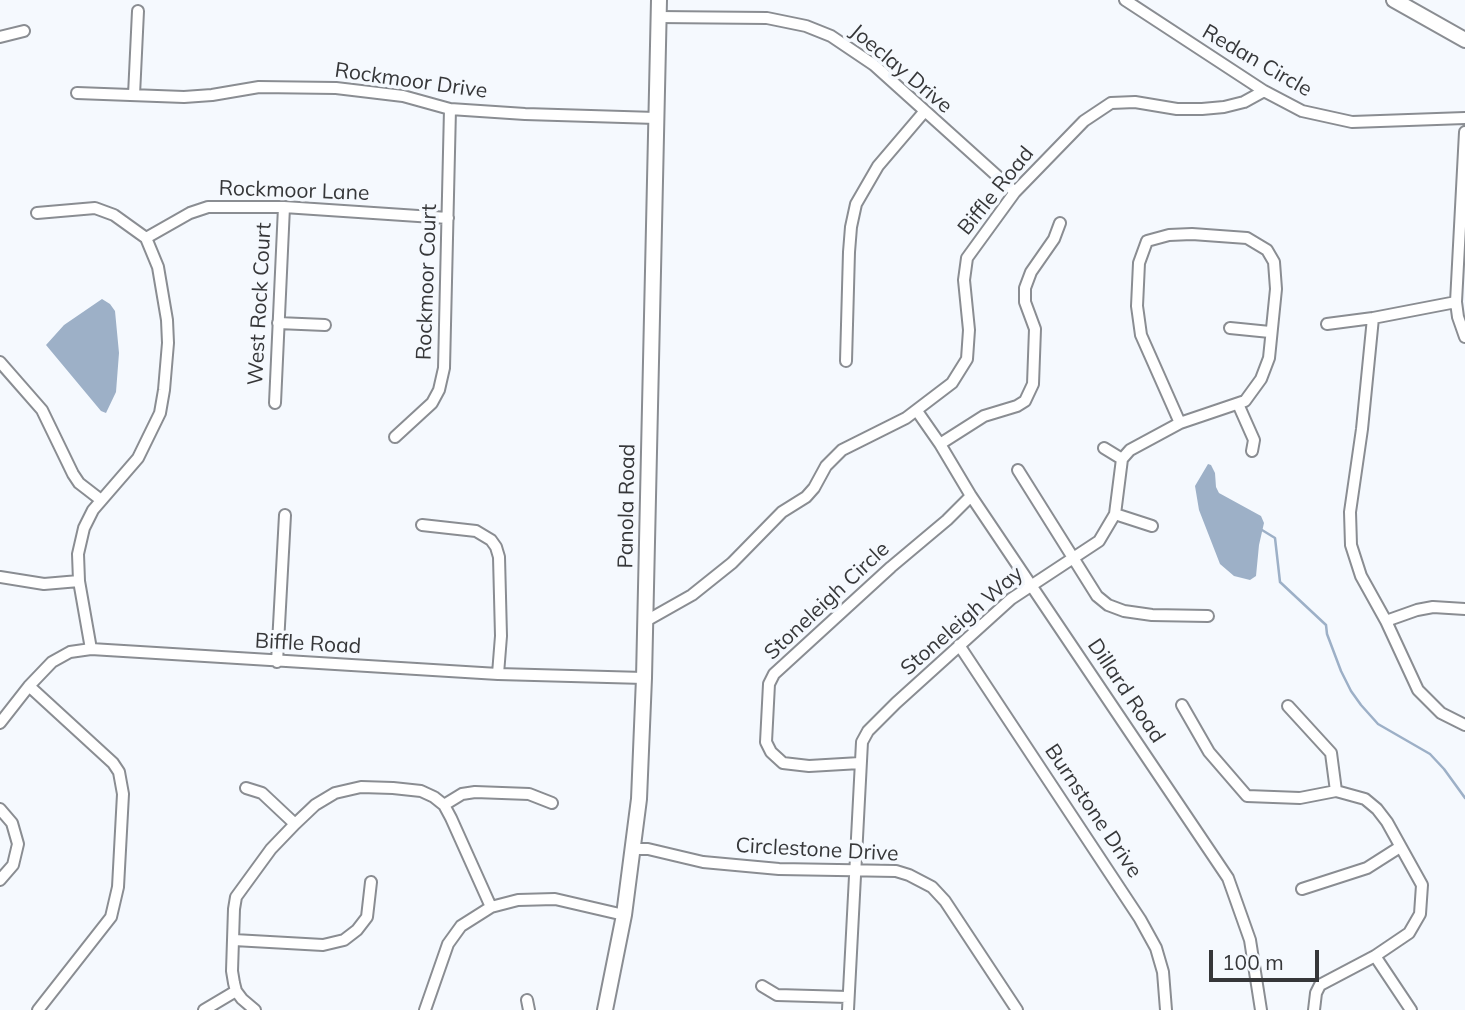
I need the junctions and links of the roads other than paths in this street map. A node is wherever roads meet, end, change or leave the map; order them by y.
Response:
1 (659, 0) edge
2 (1125, 0) edge
3 (1394, 0) edge
4 (138, 11) dead end
5 (658, 17) junction
6 (24, 31) dead end
7 (0, 37) edge
8 (1465, 40) edge
9 (1264, 92) junction
10 (77, 93) dead end
11 (134, 95) junction
12 (450, 109) junction
13 (924, 112) junction
14 (656, 118) junction
15 (1465, 118) edge
16 (1465, 132) edge
17 (1015, 192) junction
18 (284, 207) junction
19 (37, 213) dead end
20 (448, 218) junction
21 (1060, 223) dead end
22 (146, 238) junction
23 (1456, 302) junction
24 (1373, 318) junction
25 (278, 323) junction
26 (1326, 324) dead end
27 (325, 325) dead end
28 (1230, 328) dead end
29 (1270, 332) junction
30 (1465, 337) edge
31 (846, 361) dead end
32 (0, 362) edge
33 (275, 403) dead end
34 (1238, 404) junction
35 (917, 411) junction
36 (1180, 423) junction
37 (395, 437) dead end
38 (940, 444) junction
39 (1104, 448) dead end
40 (1252, 451) dead end
41 (1122, 459) junction
42 (1018, 470) dead end
43 (971, 496) junction
44 (102, 500) junction
45 (1115, 514) junction
46 (285, 515) dead end
47 (422, 525) dead end
48 (1152, 526) dead end
49 (1073, 557) junction
50 (0, 577) edge
51 (79, 581) junction
52 (1032, 585) junction
53 (1465, 609) edge
54 (1208, 616) dead end
55 (646, 621) junction
56 (1386, 621) junction
57 (959, 645) junction
58 (91, 649) junction
59 (277, 662) junction
60 (498, 674) junction
61 (644, 678) junction
62 (29, 686) junction
63 (1182, 705) dead end
64 (1288, 706) dead end
65 (0, 723) edge
66 (1465, 725) edge
67 (860, 763) junction
68 (246, 788) dead end
69 (1336, 791) junction
70 (552, 803) dead end
71 (444, 805) junction
72 (0, 808) edge
73 (295, 824) junction
74 (1400, 847) junction
75 (633, 849) junction
76 (855, 869) junction
77 (0, 880) edge
78 (371, 882) dead end
79 (1302, 889) dead end
80 (491, 907) junction
81 (624, 915) junction
82 (233, 940) junction
83 (1375, 956) junction
84 (762, 986) dead end
85 (236, 991) junction
86 (848, 997) junction
87 (38, 1010) edge
88 (204, 1010) edge
89 (255, 1010) edge
90 (425, 1010) edge
91 (605, 1010) edge
92 (848, 1010) edge
93 (1017, 1010) edge
94 (1166, 1010) edge
95 (1261, 1010) edge
96 (1314, 1010) edge
97 (1411, 1010) edge

1 - 5 main road, Panola Road
2 - 9 street, Redan Circle
3 - 8 main road
4 - 11 street
5 - 13 street, Joeclay Drive
5 - 14 main road, Panola Road
6 - 7 street
9 - 15 street, Redan Circle
9 - 17 street, Biffle Road
10 - 11 street, Rockmoor Drive
11 - 12 street, Rockmoor Drive
12 - 14 street, Rockmoor Drive
12 - 20 street, Rockmoor Court
13 - 17 street, Joeclay Drive
13 - 31 street
14 - 55 main road, Panola Road
16 - 23 street
17 - 35 street, Biffle Road
18 - 20 street, Rockmoor Lane
18 - 22 street, Rockmoor Lane
18 - 25 street, West Rock Court
19 - 22 street
20 - 37 street, Rockmoor Court
21 - 38 street
22 - 44 street
23 - 24 street
23 - 30 street
24 - 26 street
24 - 56 street
25 - 27 street
25 - 33 street, West Rock Court
28 - 29 street
29 - 34 street
29 - 36 street
32 - 44 street
34 - 36 street
34 - 40 street
35 - 38 street, Dillard Road
35 - 55 street, Biffle Road
36 - 41 street
38 - 43 street, Dillard Road
39 - 41 street
41 - 45 street, Stoneleigh Way
42 - 49 street
43 - 52 street, Dillard Road
43 - 67 street, Stoneleigh Circle
44 - 51 street
45 - 48 street
45 - 49 street, Stoneleigh Way
46 - 59 street
47 - 60 street
49 - 52 street, Stoneleigh Way
49 - 54 street
50 - 51 street
51 - 58 street
52 - 57 street, Stoneleigh Way
52 - 95 street, Dillard Road
53 - 56 street
55 - 61 main road, Panola Road
56 - 66 street
57 - 67 street, Stoneleigh Way
57 - 94 street, Burnstone Drive
58 - 59 street, Biffle Road
58 - 62 street, Biffle Road
59 - 60 street, Biffle Road
60 - 61 street, Biffle Road
61 - 75 main road, Panola Road
62 - 65 street, Biffle Road
62 - 87 street
63 - 69 street
64 - 69 street
67 - 76 street, Stoneleigh Way
68 - 73 street
69 - 74 street
70 - 71 street
71 - 73 street
71 - 80 street
72 - 77 street
73 - 82 street
74 - 79 street
74 - 83 street
75 - 76 street, Circlestone Drive
75 - 81 main road, Panola Road
76 - 86 street, Stoneleigh Way
76 - 93 street, Circlestone Drive
78 - 82 street
80 - 81 street
80 - 90 street
81 - 91 main road, Panola Road
82 - 85 street
83 - 96 street
83 - 97 street
84 - 86 street
85 - 88 street
85 - 89 street
86 - 92 street, Stoneleigh Way

